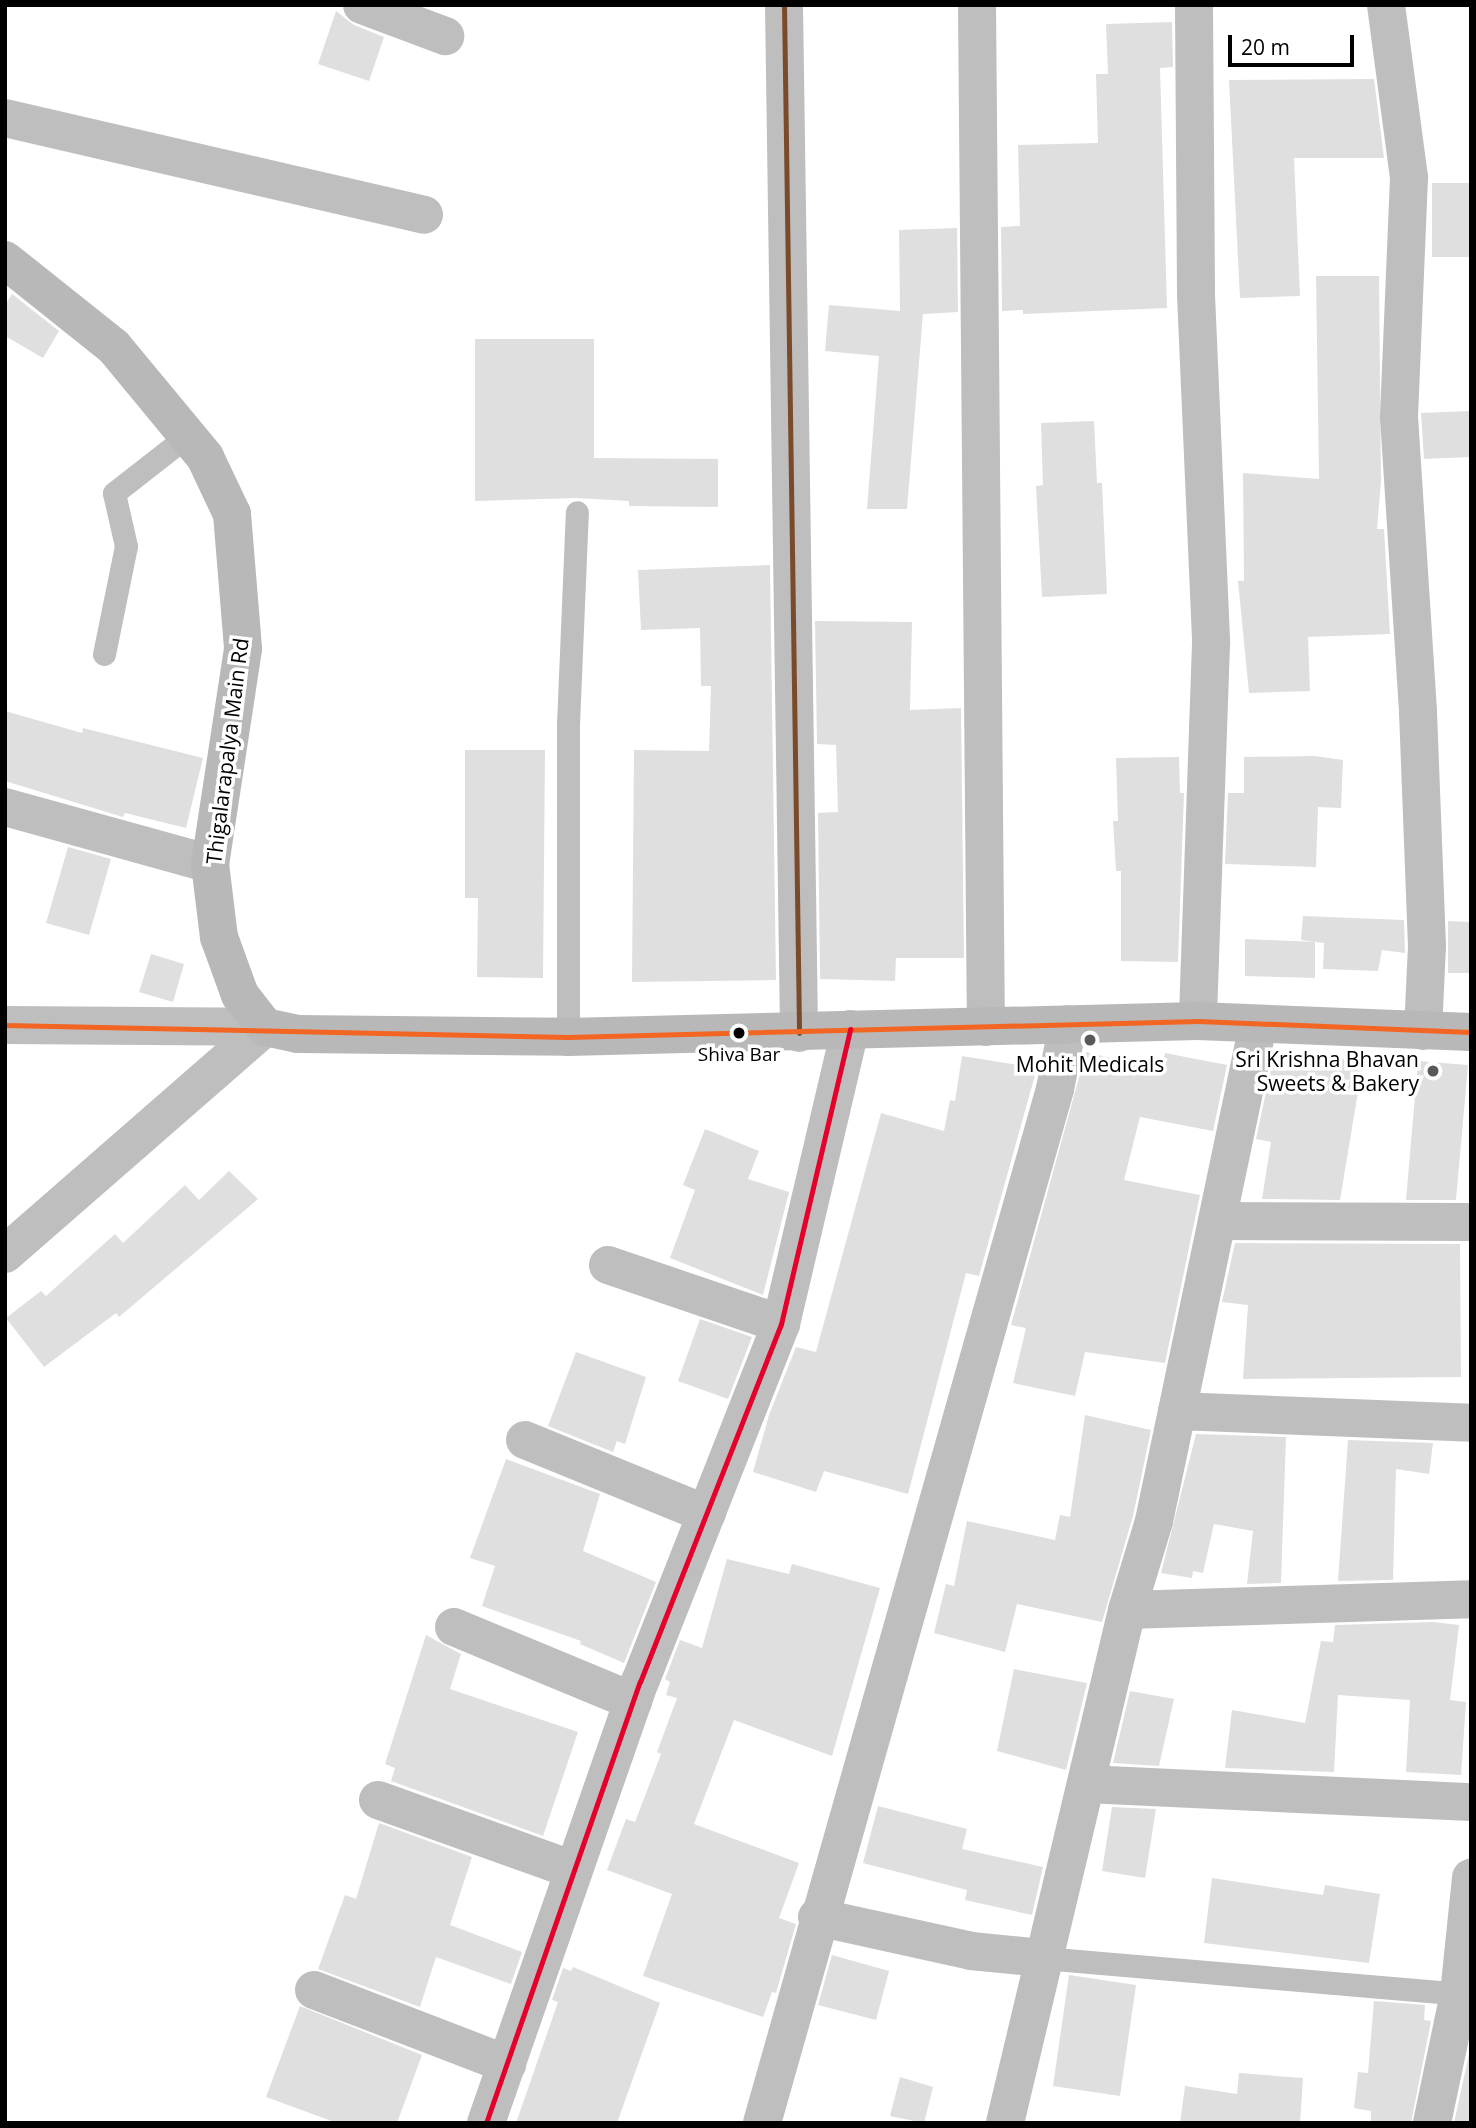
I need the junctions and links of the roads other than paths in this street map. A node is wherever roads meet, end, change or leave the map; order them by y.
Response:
1 (362, 5) edge
2 (784, 5) edge
3 (977, 5) edge
4 (1194, 5) edge
5 (1387, 5) edge
6 (446, 36) dead end
7 (5, 118) edge
8 (424, 215) dead end
9 (5, 260) edge
10 (187, 436) junction
11 (577, 512) dead end
12 (104, 654) dead end
13 (5, 807) edge
14 (210, 864) junction
15 (1198, 1021) junction
16 (1068, 1024) junction
17 (1258, 1025) junction
18 (5, 1026) edge
19 (265, 1027) junction
20 (986, 1027) junction
21 (850, 1029) junction
22 (1423, 1031) junction
23 (1471, 1032) edge
24 (799, 1033) junction
25 (568, 1037) junction
26 (1217, 1221) junction
27 (1471, 1222) edge
28 (5, 1254) edge
29 (608, 1265) dead end
30 (781, 1324) junction
31 (1177, 1411) junction
32 (1471, 1423) edge
33 (525, 1440) dead end
34 (706, 1514) junction
35 (1471, 1599) edge
36 (1127, 1610) junction
37 (454, 1627) dead end
38 (633, 1701) junction
39 (1086, 1784) junction
40 (378, 1800) dead end
41 (1471, 1802) edge
42 (574, 1870) junction
43 (1471, 1878) edge
44 (817, 1917) junction
45 (1043, 1958) junction
46 (314, 1990) dead end
47 (1465, 1994) edge
48 (507, 2064) junction
49 (486, 2123) edge
50 (762, 2123) edge
51 (1005, 2123) edge
52 (1432, 2123) edge

1 - 6 street
2 - 24 street
3 - 20 street
4 - 15 street
5 - 22 street
7 - 8 street
9 - 10 street, Thigalarapalya Main Rd
10 - 12 lane
10 - 14 street, Thigalarapalya Main Rd
11 - 25 lane
13 - 14 street
14 - 19 street, Thigalarapalya Main Rd
15 - 16 street
15 - 17 street
16 - 20 street
16 - 44 street
17 - 22 street
17 - 26 street
18 - 19 street
19 - 25 street
19 - 28 street
20 - 21 street
21 - 24 street
21 - 30 street
22 - 23 street
24 - 25 street
26 - 27 street
26 - 31 street
29 - 30 street
30 - 34 street
31 - 32 street
31 - 36 street
33 - 34 street
34 - 38 street
35 - 36 street
36 - 39 street
37 - 38 street
38 - 42 street
39 - 41 street
39 - 45 street
40 - 42 street
42 - 48 street
43 - 47 street
44 - 45 street
44 - 50 street
45 - 47 lane
45 - 51 street
46 - 48 street
47 - 52 street
48 - 49 street

